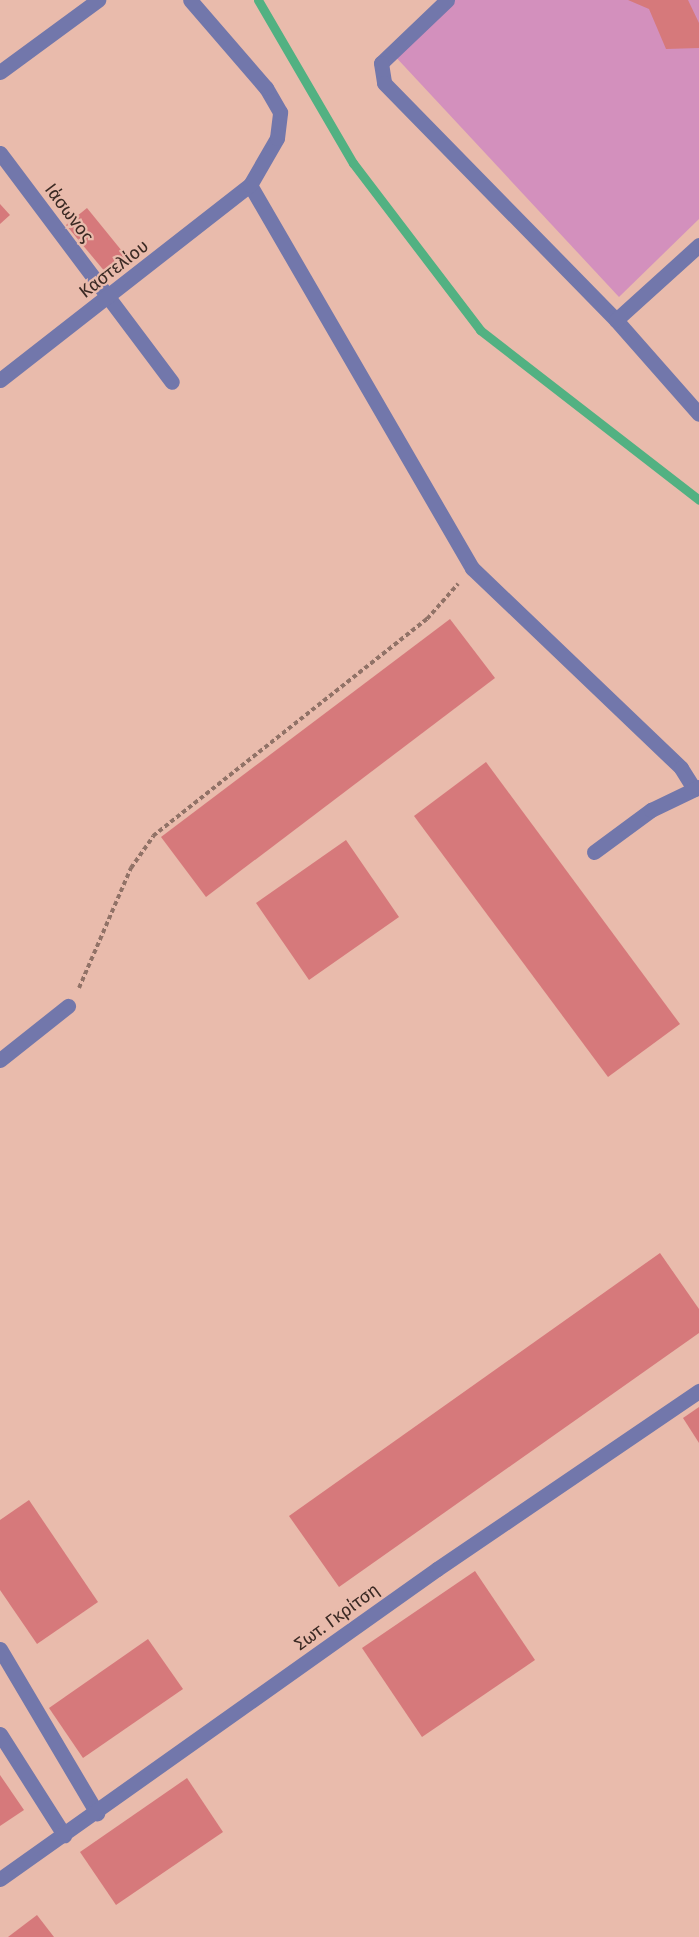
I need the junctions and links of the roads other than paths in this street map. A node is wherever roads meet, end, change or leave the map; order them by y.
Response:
1 (98, 0) edge
2 (190, 0) edge
3 (447, 0) edge
4 (0, 72) edge
5 (0, 153) edge
6 (250, 185) junction
7 (699, 245) edge
8 (108, 299) junction
9 (616, 320) junction
10 (0, 380) edge
11 (172, 382) dead end
12 (699, 414) edge
13 (696, 788) edge
14 (594, 852) dead end
15 (68, 1006) road end
16 (0, 1060) edge
17 (699, 1391) edge
18 (0, 1649) edge
19 (0, 1734) edge
20 (98, 1813) junction
21 (64, 1835) junction
22 (0, 1879) edge

1 - 4 street
2 - 6 street
3 - 9 street
5 - 8 street, Ιάσωνος
6 - 8 street, Καστελίου
6 - 13 street
7 - 9 street
8 - 10 street, Καστελίου
8 - 11 street, Ιάσωνος
9 - 12 street
13 - 14 street
15 - 16 street
17 - 20 street, Σωτ. Γκρίτση
18 - 20 street
19 - 21 street
20 - 21 street, Σωτ. Γκρίτση
21 - 22 street, Σωτ. Γκρίτση

